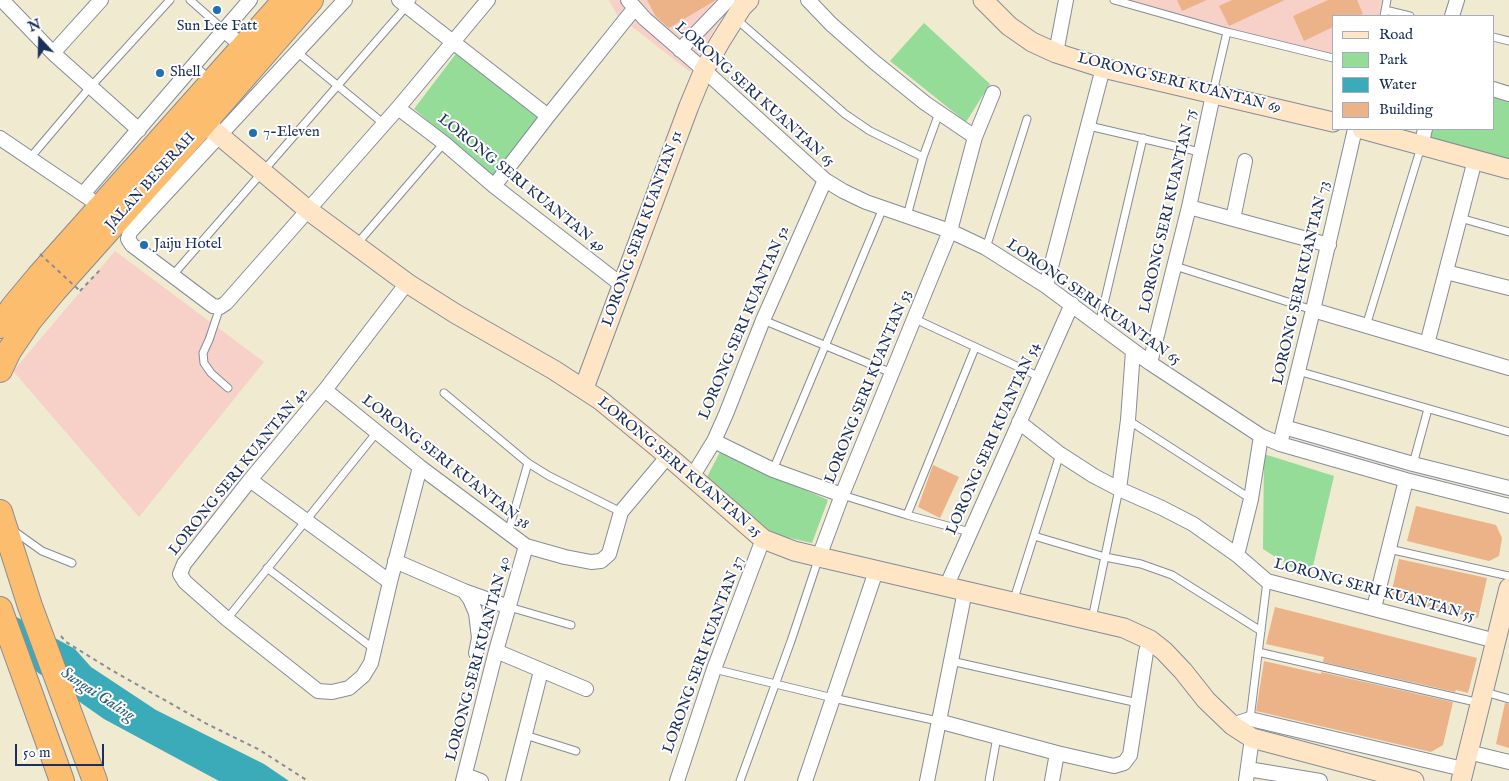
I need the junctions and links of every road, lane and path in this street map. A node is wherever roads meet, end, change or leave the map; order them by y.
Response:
1 (2, 0) edge
2 (101, 0) edge
3 (170, 0) edge
4 (190, 0) edge
5 (250, 0) edge
6 (285, 0) edge
7 (311, 0) edge
8 (345, 0) edge
9 (488, 0) edge
10 (808, 0) edge
11 (983, 0) edge
12 (1066, 0) edge
13 (1114, 0) edge
14 (1387, 0) edge
15 (1457, 0) edge
16 (406, 2) edge
17 (631, 4) edge
18 (738, 5) edge
19 (1384, 13) edge
20 (1401, 15) edge
21 (1452, 15) edge
22 (224, 30) junction
23 (1226, 32) junction
24 (1494, 37) edge
25 (1509, 41) edge
26 (453, 42) junction
27 (243, 47) junction
28 (680, 50) junction
29 (297, 52) junction
30 (54, 53) junction
31 (1056, 53) junction
32 (1332, 58) edge
33 (194, 65) junction
34 (1103, 68) junction
35 (704, 70) junction
36 (212, 81) junction
37 (338, 85) junction
38 (91, 87) junction
39 (1494, 89) edge
40 (993, 93) dead end
41 (1509, 94) edge
42 (1213, 95) junction
43 (398, 108) junction
44 (939, 113) junction
45 (548, 116) junction
46 (183, 118) junction
47 (1028, 119) dead end
48 (1332, 122) edge
49 (384, 124) junction
50 (1089, 126) junction
51 (140, 130) junction
52 (1355, 130) edge
53 (1369, 130) edge
54 (975, 136) junction
55 (0, 138) edge
56 (1143, 138) junction
57 (1423, 138) edge
58 (444, 143) junction
59 (1200, 152) junction
60 (30, 158) junction
61 (923, 158) junction
62 (1475, 160) junction
63 (1245, 161) dead end
64 (1509, 169) edge
65 (262, 171) junction
66 (825, 180) junction
67 (494, 186) junction
68 (92, 200) junction
69 (1189, 206) junction
70 (884, 207) junction
71 (308, 210) junction
72 (907, 216) junction
73 (1233, 218) junction
74 (1460, 218) junction
75 (950, 231) junction
76 (1509, 232) edge
77 (356, 245) junction
78 (1329, 245) junction
79 (986, 248) junction
80 (40, 254) dead end
81 (1174, 266) junction
82 (100, 270) dead end
83 (1446, 272) junction
84 (172, 276) junction
85 (407, 283) junction
86 (623, 286) junction
87 (1046, 286) junction
88 (1509, 288) edge
89 (1072, 304) junction
90 (220, 307) junction
91 (1313, 310) junction
92 (915, 318) junction
93 (763, 320) junction
94 (1099, 324) junction
95 (0, 326) edge
96 (1366, 326) junction
97 (1427, 344) junction
98 (827, 346) junction
99 (976, 348) junction
100 (1133, 351) junction
101 (1150, 363) junction
102 (1509, 368) edge
103 (0, 370) edge
104 (1298, 371) junction
105 (892, 373) junction
106 (1040, 377) junction
107 (228, 388) dead end
108 (584, 388) junction
109 (325, 390) junction
110 (444, 393) dead end
111 (1428, 409) junction
112 (1128, 420) junction
113 (1019, 422) junction
114 (1284, 427) junction
115 (377, 432) junction
116 (1509, 432) edge
117 (1261, 436) junction
118 (714, 441) junction
119 (1280, 444) junction
120 (1060, 454) junction
121 (668, 456) junction
122 (528, 463) junction
123 (1413, 464) junction
124 (420, 467) junction
125 (774, 470) junction
126 (692, 477) junction
127 (250, 480) junction
128 (1406, 480) junction
129 (1509, 488) edge
130 (1119, 489) junction
131 (842, 494) junction
132 (1251, 499) junction
133 (1509, 506) edge
134 (621, 512) junction
135 (908, 516) junction
136 (2, 518) edge
137 (305, 521) junction
138 (970, 532) junction
139 (508, 533) junction
140 (1034, 536) junction
141 (763, 539) junction
142 (526, 546) junction
143 (1389, 549) junction
144 (1236, 555) junction
145 (819, 557) junction
146 (1106, 557) junction
147 (395, 561) junction
148 (72, 563) dead end
149 (267, 568) junction
150 (876, 571) junction
151 (1509, 576) edge
152 (1267, 581) junction
153 (390, 582) junction
154 (946, 587) junction
155 (1509, 588) edge
156 (464, 591) junction
157 (965, 591) junction
158 (1012, 603) junction
159 (509, 607) junction
160 (1374, 608) junction
161 (0, 610) edge
162 (227, 619) junction
163 (1092, 620) junction
164 (571, 624) dead end
165 (1261, 631) junction
166 (60, 634) dead end
167 (1501, 635) edge
168 (1150, 640) junction
169 (374, 649) junction
170 (496, 651) junction
171 (1258, 652) junction
172 (476, 653) dead end
173 (950, 661) junction
174 (714, 670) junction
175 (541, 671) junction
176 (774, 685) junction
177 (586, 689) dead end
178 (1482, 697) junction
179 (832, 698) junction
180 (1509, 698) edge
181 (1138, 703) junction
182 (938, 721) junction
183 (1241, 722) junction
184 (525, 735) junction
185 (997, 737) junction
186 (1252, 738) junction
187 (576, 751) dead end
188 (1056, 753) junction
189 (1509, 762) edge
190 (1464, 767) edge
191 (1247, 775) edge
192 (464, 778) edge
193 (60, 779) edge
194 (95, 781) edge
195 (308, 781) edge
196 (481, 781) edge
197 (513, 781) edge
198 (677, 781) edge
199 (740, 781) edge
200 (805, 781) edge
201 (927, 781) edge
202 (989, 781) edge
203 (1052, 781) edge
204 (1320, 781) edge
205 (1414, 781) edge

1 - 30 street
2 - 30 street
3 - 38 lane
4 - 22 lane
5 - 22 street
6 - 27 highway, JALAN BESERAH
7 - 46 highway, JALAN BESERAH
8 - 29 street
9 - 26 street
10 - 44 street
11 - 31 street, LORONG SERI KUANTAN 69
12 - 31 street
13 - 23 lane
14 - 19 lane
15 - 21 street
16 - 26 street
16 - 37 lane
17 - 28 street, LORONG SERI KUANTAN 65
17 - 45 street
18 - 28 street
18 - 35 street, LORONG SERI KUANTAN 51
18 - 61 lane
19 - 20 lane
22 - 27 street
22 - 33 street
23 - 32 lane
23 - 42 lane
24 - 25 lane
26 - 43 street
26 - 45 street
27 - 36 highway, JALAN BESERAH
28 - 35 street, LORONG SERI KUANTAN 65
29 - 37 lane
29 - 46 street
30 - 38 street
31 - 34 street, LORONG SERI KUANTAN 69
33 - 36 lane
33 - 46 street
34 - 42 street, LORONG SERI KUANTAN 69
34 - 50 street
35 - 66 street, LORONG SERI KUANTAN 65
35 - 86 street, LORONG SERI KUANTAN 51
36 - 46 highway, JALAN BESERAH
37 - 49 lane
37 - 65 lane
38 - 51 street
38 - 60 lane
39 - 41 street
40 - 54 street, LORONG SERI KUANTAN 53
42 - 48 street, LORONG SERI KUANTAN 69
42 - 59 street, LORONG SERI KUANTAN 75
43 - 49 street
43 - 58 street, LORONG SERI KUANTAN 49
44 - 54 street
44 - 61 lane
45 - 67 street
46 - 51 street
46 - 65 street, LORONG SERI KUANTAN 25
46 - 68 highway, JALAN BESERAH
46 - 84 street
46 - 103 highway, JALAN BESERAH
47 - 79 lane
49 - 71 street
50 - 56 lane
50 - 87 street
51 - 68 street
52 - 78 street, LORONG SERI KUANTAN 73
53 - 57 street
54 - 75 street, LORONG SERI KUANTAN 53
55 - 60 street
56 - 59 lane
56 - 94 lane
57 - 62 street
57 - 96 lane
58 - 67 street, LORONG SERI KUANTAN 49
58 - 77 lane
59 - 69 street, LORONG SERI KUANTAN 75
60 - 68 street
61 - 72 lane
62 - 64 street
62 - 74 street
63 - 73 street
65 - 71 street, LORONG SERI KUANTAN 25
65 - 84 lane
66 - 70 street, LORONG SERI KUANTAN 65
66 - 93 street, LORONG SERI KUANTAN 52
67 - 86 street, LORONG SERI KUANTAN 49
68 - 95 highway, JALAN BESERAH
69 - 73 street
69 - 81 street, LORONG SERI KUANTAN 75
70 - 72 street, LORONG SERI KUANTAN 65
70 - 98 lane
71 - 77 street, LORONG SERI KUANTAN 25
71 - 90 street
72 - 75 street, LORONG SERI KUANTAN 65
73 - 78 street
74 - 76 lane
74 - 83 street
75 - 79 street, LORONG SERI KUANTAN 65
75 - 92 street, LORONG SERI KUANTAN 53
77 - 85 street, LORONG SERI KUANTAN 25
78 - 91 street, LORONG SERI KUANTAN 73
79 - 87 street, LORONG SERI KUANTAN 65
80 - 82 path, bridge
81 - 91 lane
81 - 101 street, LORONG SERI KUANTAN 75
83 - 88 street
83 - 97 street
84 - 90 street
85 - 108 street, LORONG SERI KUANTAN 25
85 - 109 street, LORONG SERI KUANTAN 42
86 - 108 street, LORONG SERI KUANTAN 51
87 - 89 street, LORONG SERI KUANTAN 65
89 - 94 street, LORONG SERI KUANTAN 65
89 - 106 street, LORONG SERI KUANTAN 54
90 - 107 lane
91 - 96 street
91 - 104 street, LORONG SERI KUANTAN 73
92 - 99 lane
92 - 105 street, LORONG SERI KUANTAN 53
93 - 98 lane
93 - 118 street, LORONG SERI KUANTAN 52
94 - 100 street, LORONG SERI KUANTAN 65
96 - 97 street
97 - 102 street
98 - 105 lane
98 - 125 lane
99 - 106 lane
99 - 135 lane
100 - 101 street, LORONG SERI KUANTAN 65
100 - 112 street
101 - 117 street, LORONG SERI KUANTAN 65
104 - 111 lane
104 - 114 street, LORONG SERI KUANTAN 73
105 - 131 street, LORONG SERI KUANTAN 53
106 - 113 street, LORONG SERI KUANTAN 54
108 - 121 street, LORONG SERI KUANTAN 25
109 - 115 street, LORONG SERI KUANTAN 38
109 - 127 street, LORONG SERI KUANTAN 42
110 - 122 lane
111 - 116 lane
111 - 123 lane
112 - 130 street
112 - 132 lane
113 - 120 street, LORONG SERI KUANTAN 55
113 - 138 street, LORONG SERI KUANTAN 54
114 - 119 street, LORONG SERI KUANTAN 73
114 - 123 street
115 - 124 street, LORONG SERI KUANTAN 38
115 - 137 lane
117 - 119 street, LORONG SERI KUANTAN 65
117 - 132 street
118 - 125 street
118 - 126 street, LORONG SERI KUANTAN 52
119 - 128 street, LORONG SERI KUANTAN 65
120 - 130 street, LORONG SERI KUANTAN 55
120 - 140 lane
121 - 126 street, LORONG SERI KUANTAN 25
121 - 134 street, LORONG SERI KUANTAN 38
122 - 134 lane
122 - 139 lane
123 - 129 street
124 - 139 street, LORONG SERI KUANTAN 38
124 - 147 street
125 - 131 street
126 - 141 street, LORONG SERI KUANTAN 25
127 - 137 street
127 - 162 street, LORONG SERI KUANTAN 42
128 - 133 street, LORONG SERI KUANTAN 65
128 - 143 street
130 - 144 street, LORONG SERI KUANTAN 55
130 - 146 lane
131 - 135 lane
131 - 145 street, LORONG SERI KUANTAN 53
132 - 144 street
134 - 142 street, LORONG SERI KUANTAN 38
135 - 138 lane
136 - 148 lane
136 - 194 highway
137 - 149 lane
137 - 153 street
138 - 154 street, LORONG SERI KUANTAN 54
139 - 142 street, LORONG SERI KUANTAN 38
140 - 146 lane
140 - 158 lane
141 - 145 street, LORONG SERI KUANTAN 25
141 - 174 street, LORONG SERI KUANTAN 37
142 - 159 street, LORONG SERI KUANTAN 40
143 - 151 lane
143 - 160 street
144 - 152 street, LORONG SERI KUANTAN 55
145 - 150 street, LORONG SERI KUANTAN 25
145 - 176 lane
146 - 163 lane
146 - 165 lane
147 - 153 street
147 - 156 street
149 - 162 lane
149 - 169 lane
150 - 154 street, LORONG SERI KUANTAN 25
150 - 179 street
152 - 160 street, LORONG SERI KUANTAN 55
152 - 165 lane
153 - 169 street
154 - 157 street, LORONG SERI KUANTAN 25
155 - 167 street
156 - 159 street
156 - 172 street
157 - 158 street, LORONG SERI KUANTAN 25
157 - 173 street
158 - 163 street, LORONG SERI KUANTAN 25
159 - 164 lane
159 - 170 street, LORONG SERI KUANTAN 40
160 - 167 street, LORONG SERI KUANTAN 55
161 - 193 highway
162 - 169 street, LORONG SERI KUANTAN 42
163 - 168 street, LORONG SERI KUANTAN 25
165 - 171 lane
166 - 195 path
167 - 178 street
168 - 181 street
168 - 183 street, LORONG SERI KUANTAN 25
170 - 175 street
170 - 192 street, LORONG SERI KUANTAN 40
171 - 178 lane
171 - 183 lane
173 - 181 lane
173 - 182 street
174 - 176 lane
174 - 198 street, LORONG SERI KUANTAN 37
175 - 177 street
175 - 184 street
176 - 179 lane
176 - 199 lane
178 - 180 lane
178 - 190 street
179 - 182 lane
179 - 200 street
181 - 188 street
182 - 185 street
182 - 201 street
183 - 186 street, LORONG SERI KUANTAN 25
183 - 190 street
184 - 187 lane
184 - 197 street
185 - 188 street
185 - 202 lane
186 - 191 street
186 - 205 street, LORONG SERI KUANTAN 25
188 - 203 street
189 - 190 street
191 - 204 street
192 - 196 street

